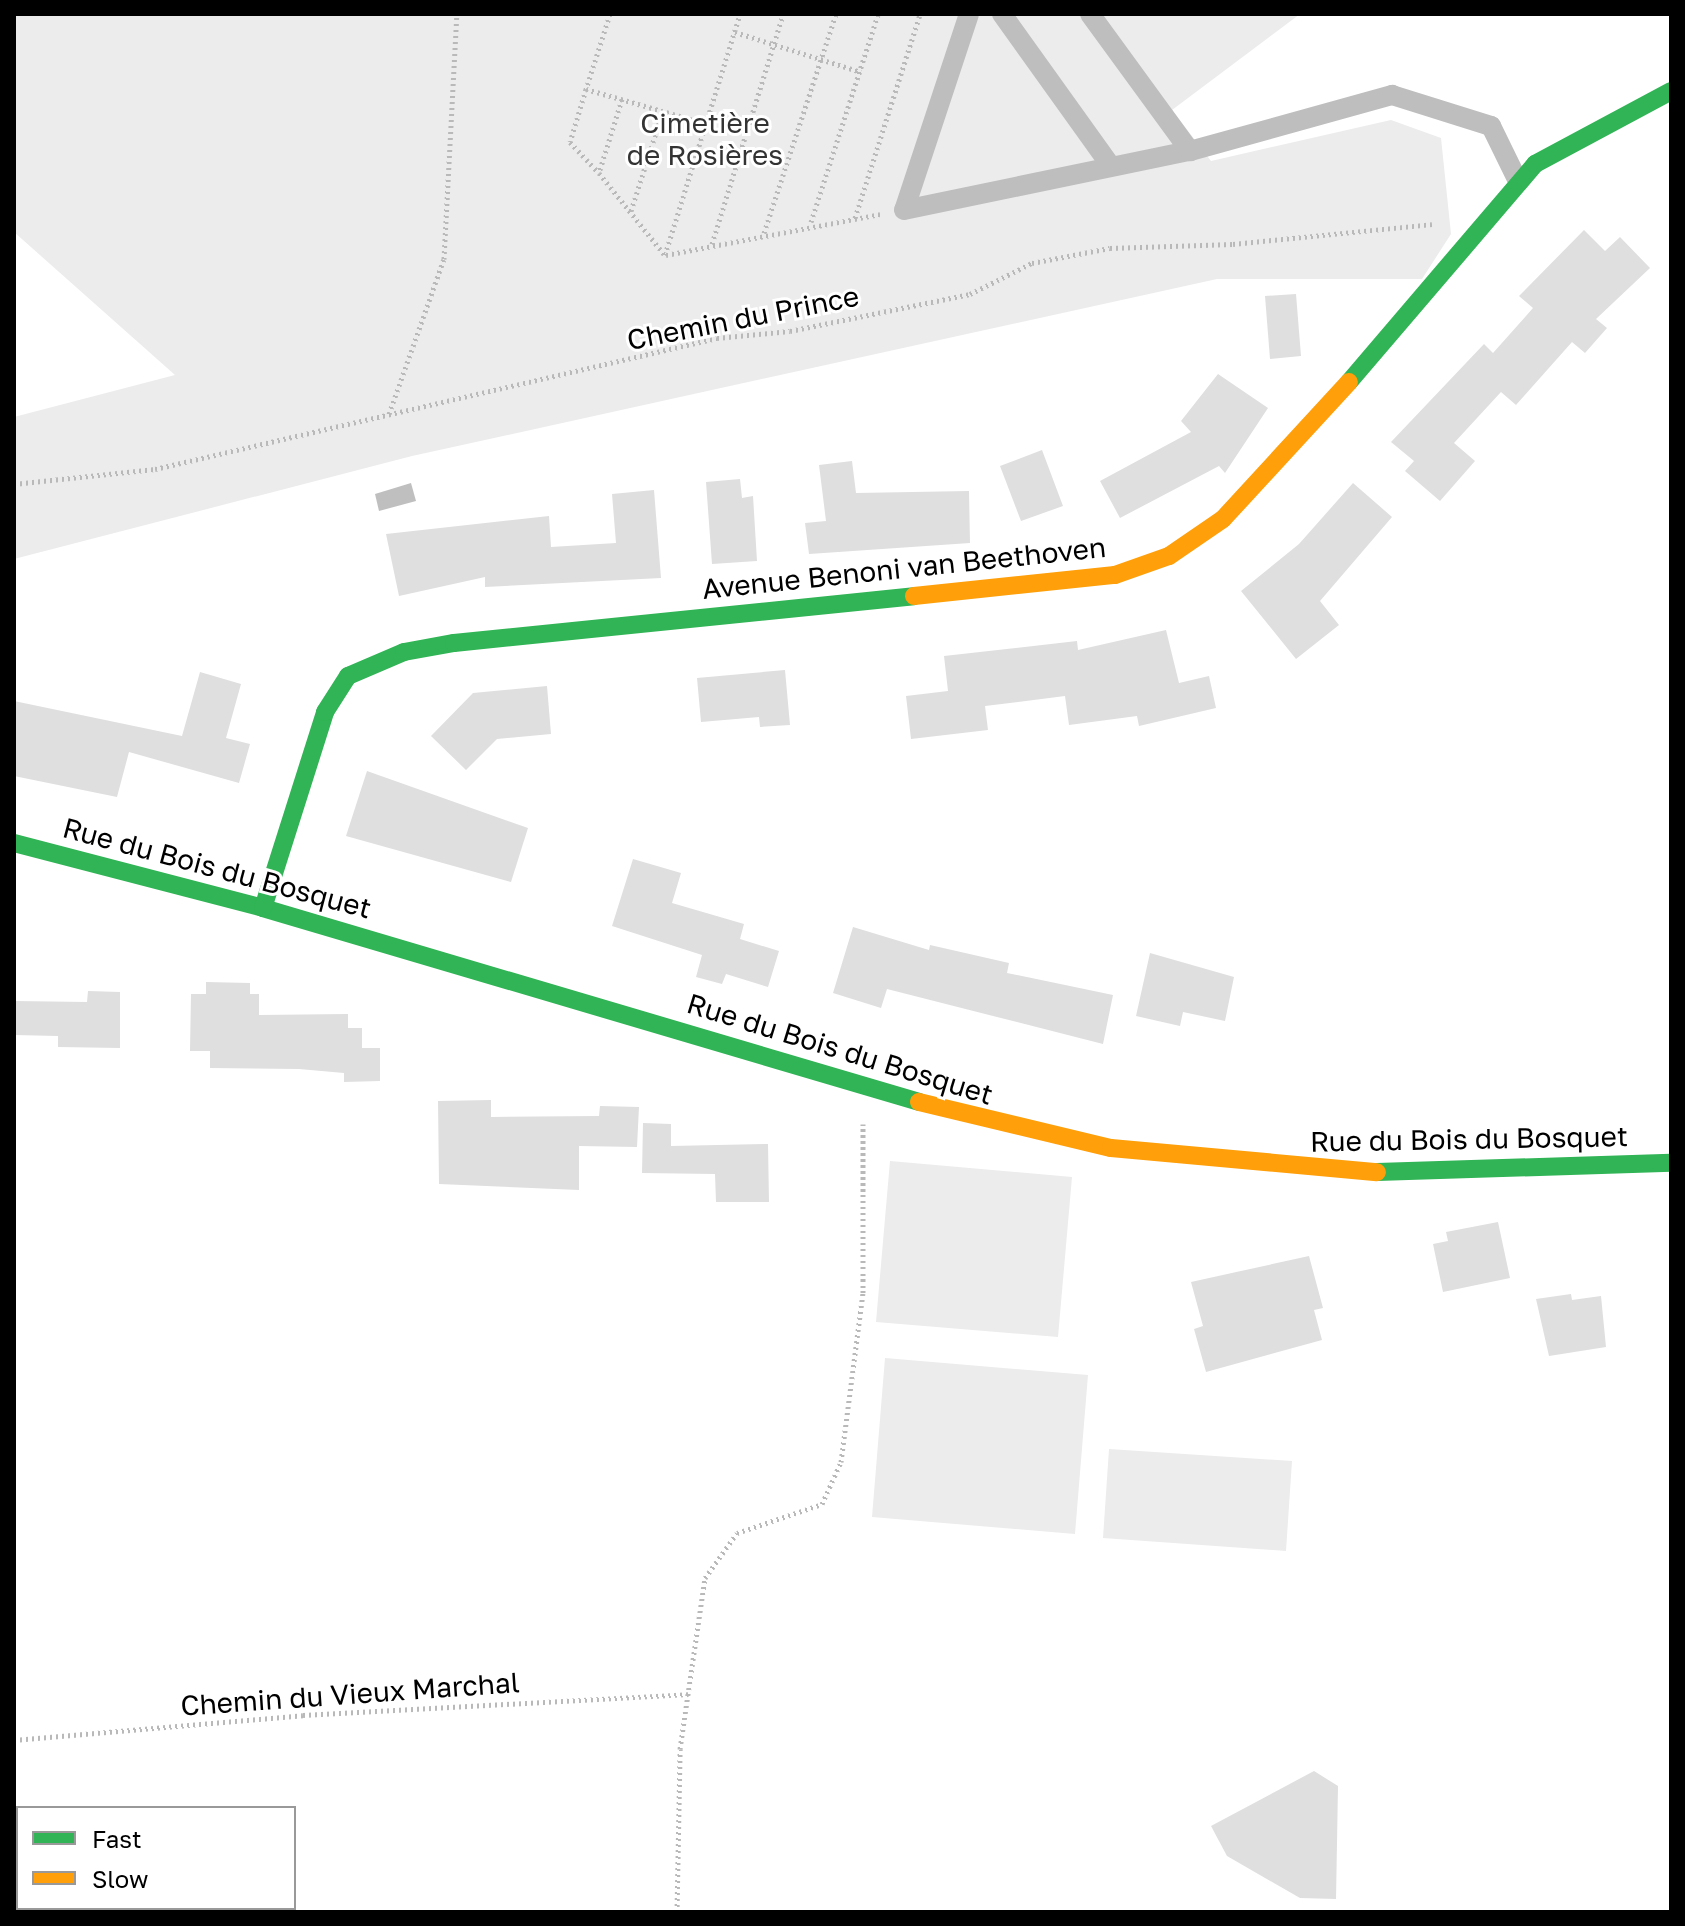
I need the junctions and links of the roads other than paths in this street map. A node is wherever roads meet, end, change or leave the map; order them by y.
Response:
1 (969, 14) edge
2 (1002, 14) edge
3 (1090, 14) edge
4 (1671, 91) edge
5 (1190, 151) junction
6 (1110, 165) junction
7 (1518, 181) junction
8 (14, 843) edge
9 (263, 908) junction
10 (1671, 1163) edge

1 - 6 lane
2 - 6 lane
3 - 5 lane
4 - 7 street, Avenue Benoni van Beethoven
5 - 6 lane
5 - 7 lane
7 - 9 street, Avenue Benoni van Beethoven
8 - 9 street, Rue du Bois du Bosquet
9 - 10 street, Rue du Bois du Bosquet

